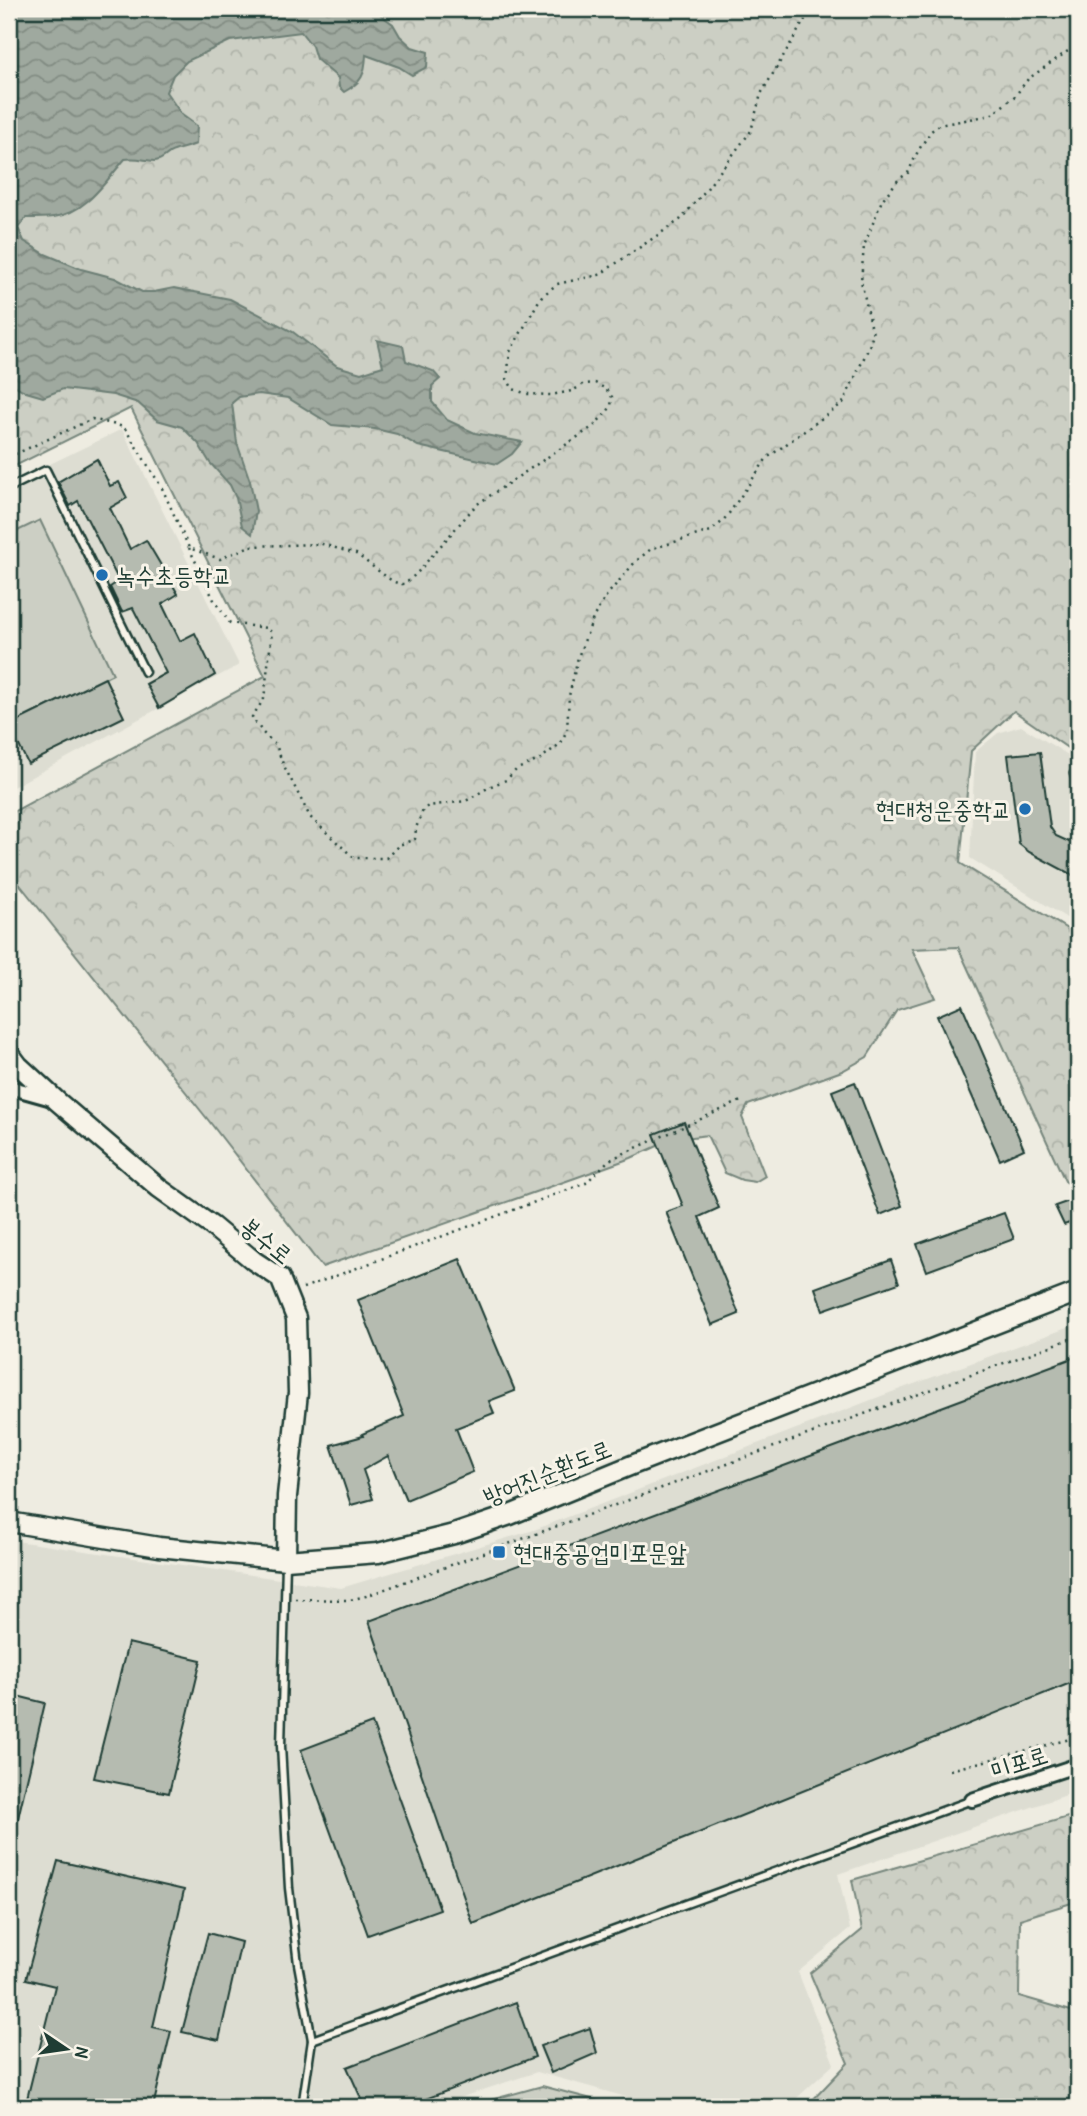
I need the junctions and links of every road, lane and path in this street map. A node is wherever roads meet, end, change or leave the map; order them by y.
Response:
1 (820, 9) edge
2 (1078, 44) edge
3 (9, 457) edge
4 (9, 488) edge
5 (189, 548) junction
6 (145, 672) dead end
7 (1078, 772) edge
8 (1078, 785) edge
9 (9, 1053) edge
10 (9, 1087) edge
11 (57, 1101) junction
12 (741, 1101) dead end
13 (1078, 1292) edge
14 (287, 1294) junction
15 (1078, 1336) edge
16 (9, 1522) edge
17 (286, 1560) junction
18 (285, 1599) junction
19 (1069, 1720) dead end
20 (1078, 1726) edge
21 (1078, 1737) edge
22 (1078, 1765) edge
23 (950, 1770) dead end
24 (972, 1800) joint
25 (312, 2040) junction
26 (302, 2107) edge

1 - 5 path
2 - 5 path
3 - 5 path
4 - 6 lane
7 - 8 lane
9 - 11 main road, 봉수로
10 - 11 street
11 - 14 main road, 봉수로
12 - 14 path
13 - 17 main road, 방어진순환도로
14 - 17 main road, 봉수로
15 - 18 path
16 - 17 main road, 방어진순환도로
17 - 18 lane
18 - 25 lane
19 - 20 path
21 - 23 path
22 - 24 street, 미포로
24 - 25 lane
25 - 26 lane

